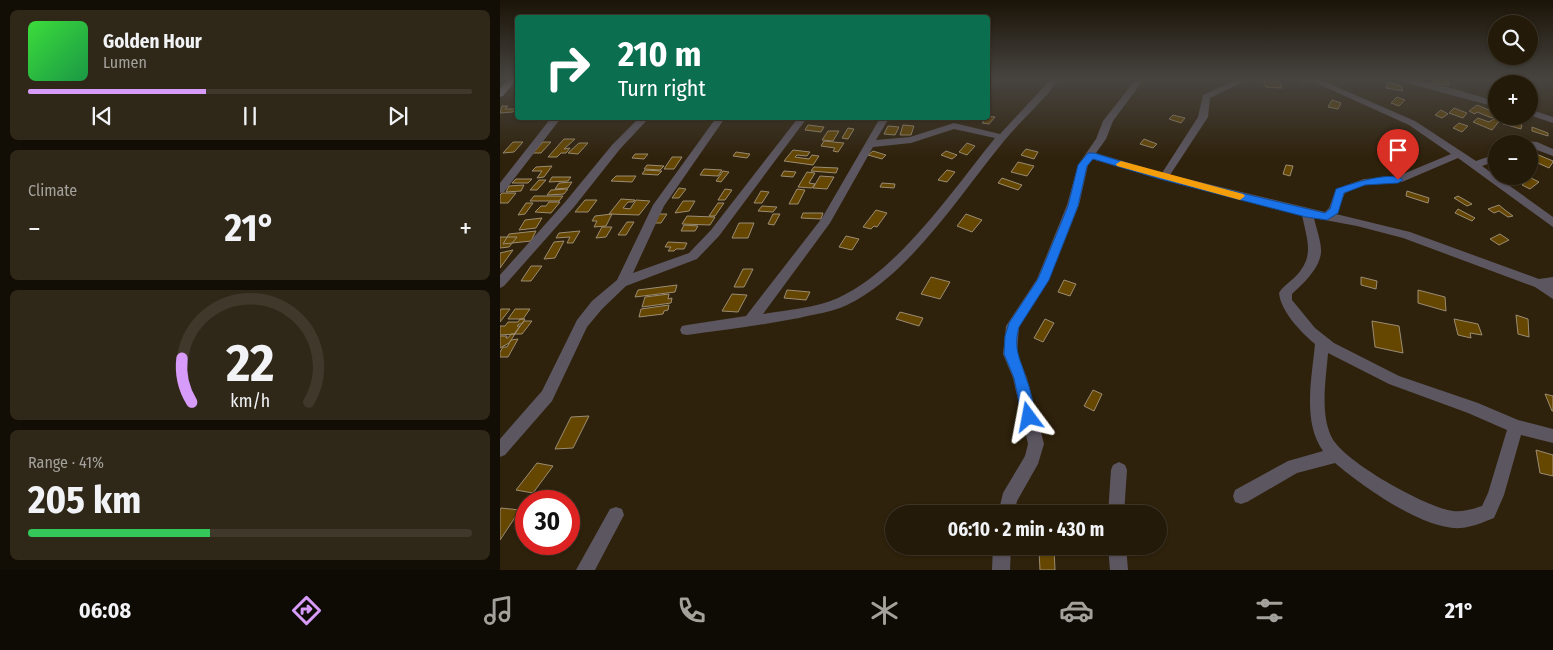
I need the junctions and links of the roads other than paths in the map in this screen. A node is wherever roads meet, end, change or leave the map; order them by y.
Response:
1 (1031, 106) edge
2 (1120, 106) edge
3 (1205, 106) edge
4 (1373, 106) edge
5 (1538, 115) edge
6 (554, 120) edge
7 (642, 120) edge
8 (719, 120) edge
9 (800, 120) edge
10 (883, 120) edge
11 (1553, 120) edge
12 (1002, 137) junction
13 (869, 144) junction
14 (1538, 146) edge
15 (1553, 153) edge
16 (1459, 154) junction
17 (1091, 155) junction
18 (1488, 160) edge
19 (1474, 166) junction
20 (1164, 177) junction
21 (500, 190) edge
22 (1306, 213) junction
23 (1327, 217) junction
24 (1553, 223) edge
25 (1553, 282) edge
26 (500, 283) edge
27 (622, 283) junction
28 (1539, 284) junction
29 (1553, 294) edge
30 (749, 322) junction
31 (687, 330) dead end
32 (1322, 342) junction
33 (1516, 427) junction
34 (1553, 436) edge
35 (500, 450) edge
36 (1338, 455) junction
37 (1119, 470) dead end
38 (1241, 496) dead end
39 (1008, 505) edge
40 (1117, 505) edge
41 (616, 515) dead end
42 (1002, 555) edge
43 (1118, 555) edge
44 (585, 570) edge
45 (1001, 570) edge
46 (1119, 570) edge

1 - 12 street
2 - 17 street
3 - 20 street
4 - 16 street
5 - 11 street
6 - 21 street
7 - 26 street
8 - 27 street
9 - 27 street
10 - 13 street
12 - 13 street
12 - 30 street
13 - 30 street
14 - 15 street
16 - 19 street
16 - 23 street
17 - 20 street
17 - 39 street
18 - 19 street
19 - 24 street
20 - 22 street
22 - 23 street
22 - 32 street
23 - 28 street
25 - 28 street
27 - 35 street
28 - 29 street
30 - 31 street
32 - 33 street
32 - 36 street
33 - 34 street
33 - 36 street
36 - 38 street
37 - 40 street
41 - 44 street
42 - 45 street
43 - 46 street

